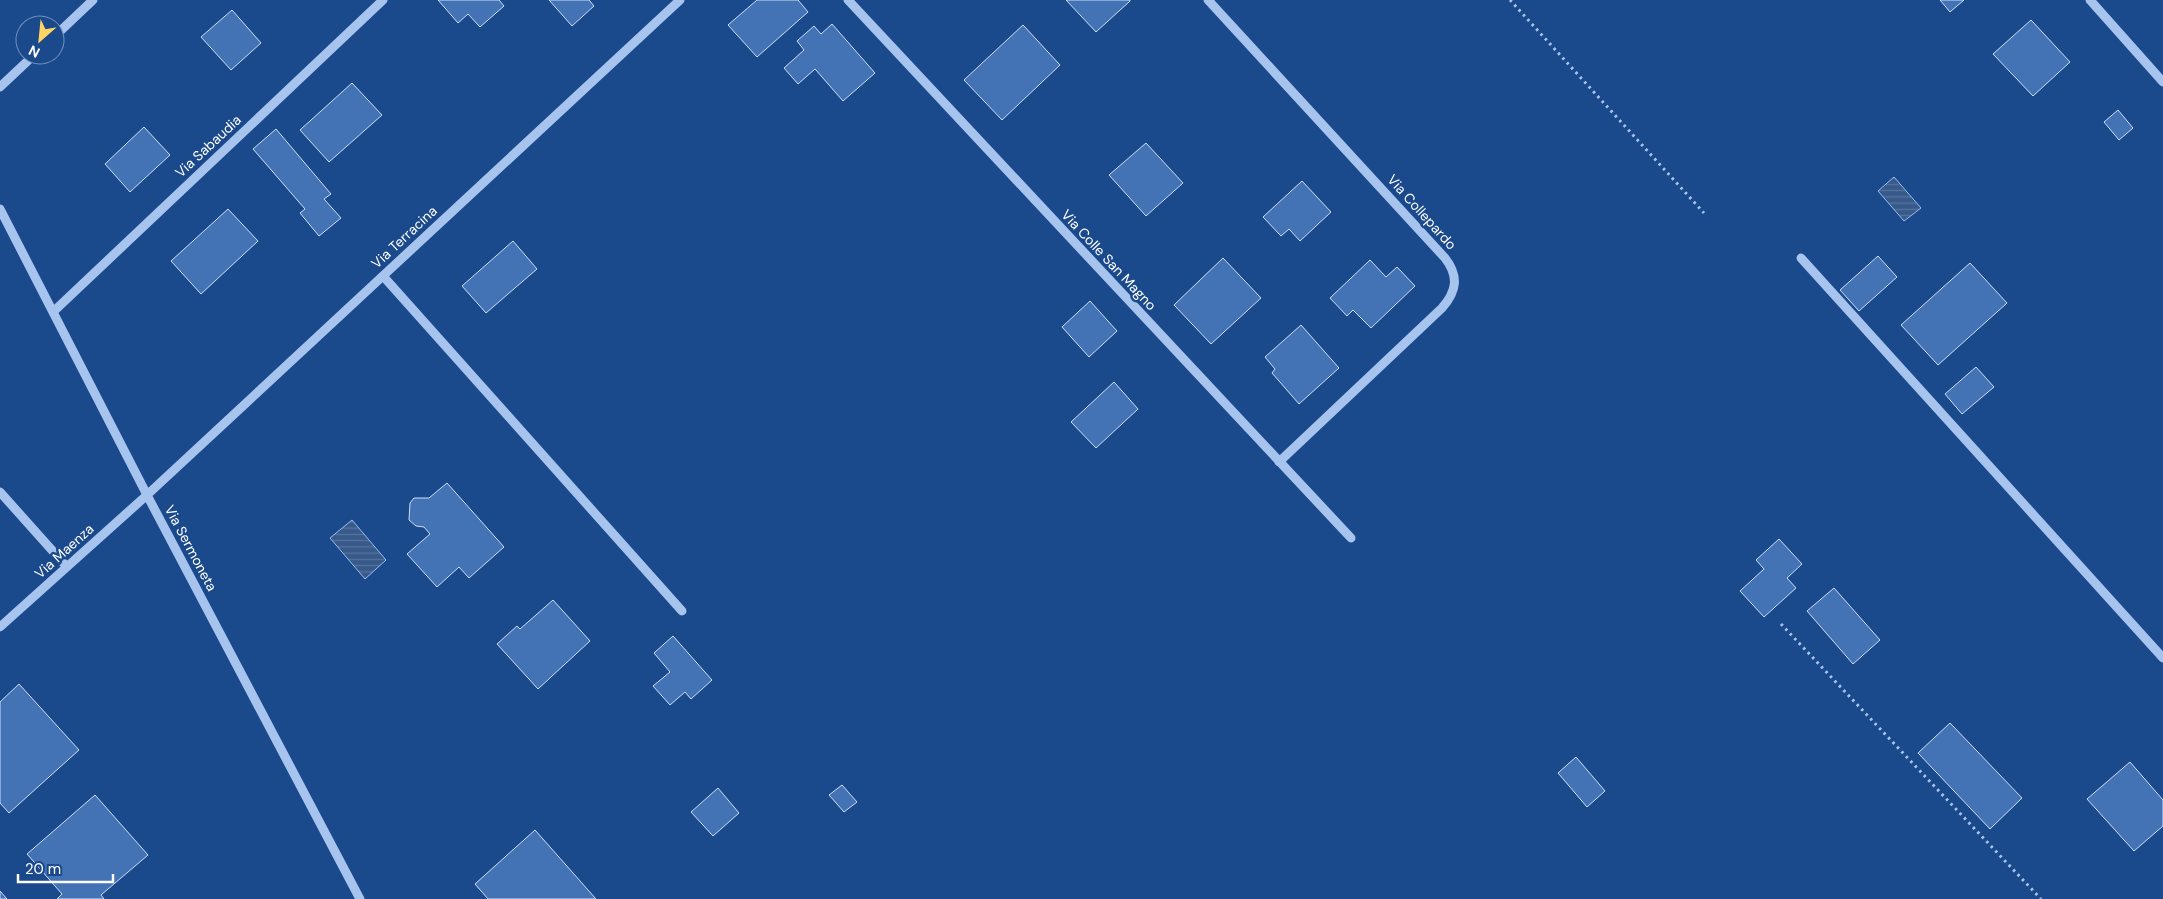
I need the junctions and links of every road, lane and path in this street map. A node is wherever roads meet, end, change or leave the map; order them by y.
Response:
1 (93, 0) edge
2 (383, 0) edge
3 (680, 0) edge
4 (848, 0) edge
5 (1208, 0) edge
6 (1510, 0) edge
7 (2090, 0) edge
8 (65, 27) edge
9 (23, 65) edge
10 (2163, 82) edge
11 (0, 87) edge
12 (0, 209) edge
13 (1704, 213) dead end
14 (1801, 258) dead end
15 (383, 276) junction
16 (53, 312) junction
17 (1279, 462) junction
18 (0, 492) edge
19 (147, 494) junction
20 (1351, 538) dead end
21 (67, 567) junction
22 (682, 611) dead end
23 (1781, 624) dead end
24 (0, 627) edge
25 (2163, 658) edge
26 (360, 899) edge
27 (2041, 899) edge

1 - 8 street
2 - 16 street, Via Sabaudia
3 - 15 street, Via Terracina
4 - 17 street, Via Colle San Magno
5 - 17 street, Via Collepardo
6 - 13 path
7 - 10 street
9 - 11 street
12 - 16 street, Via Sermoneta
14 - 25 street
15 - 19 street, Via Terracina
15 - 22 street
16 - 19 street, Via Sermoneta
17 - 20 street, Via Colle San Magno
18 - 21 street
19 - 21 street, Via Maenza
19 - 26 street, Via Sermoneta
21 - 24 street, Via Maenza
23 - 27 path

